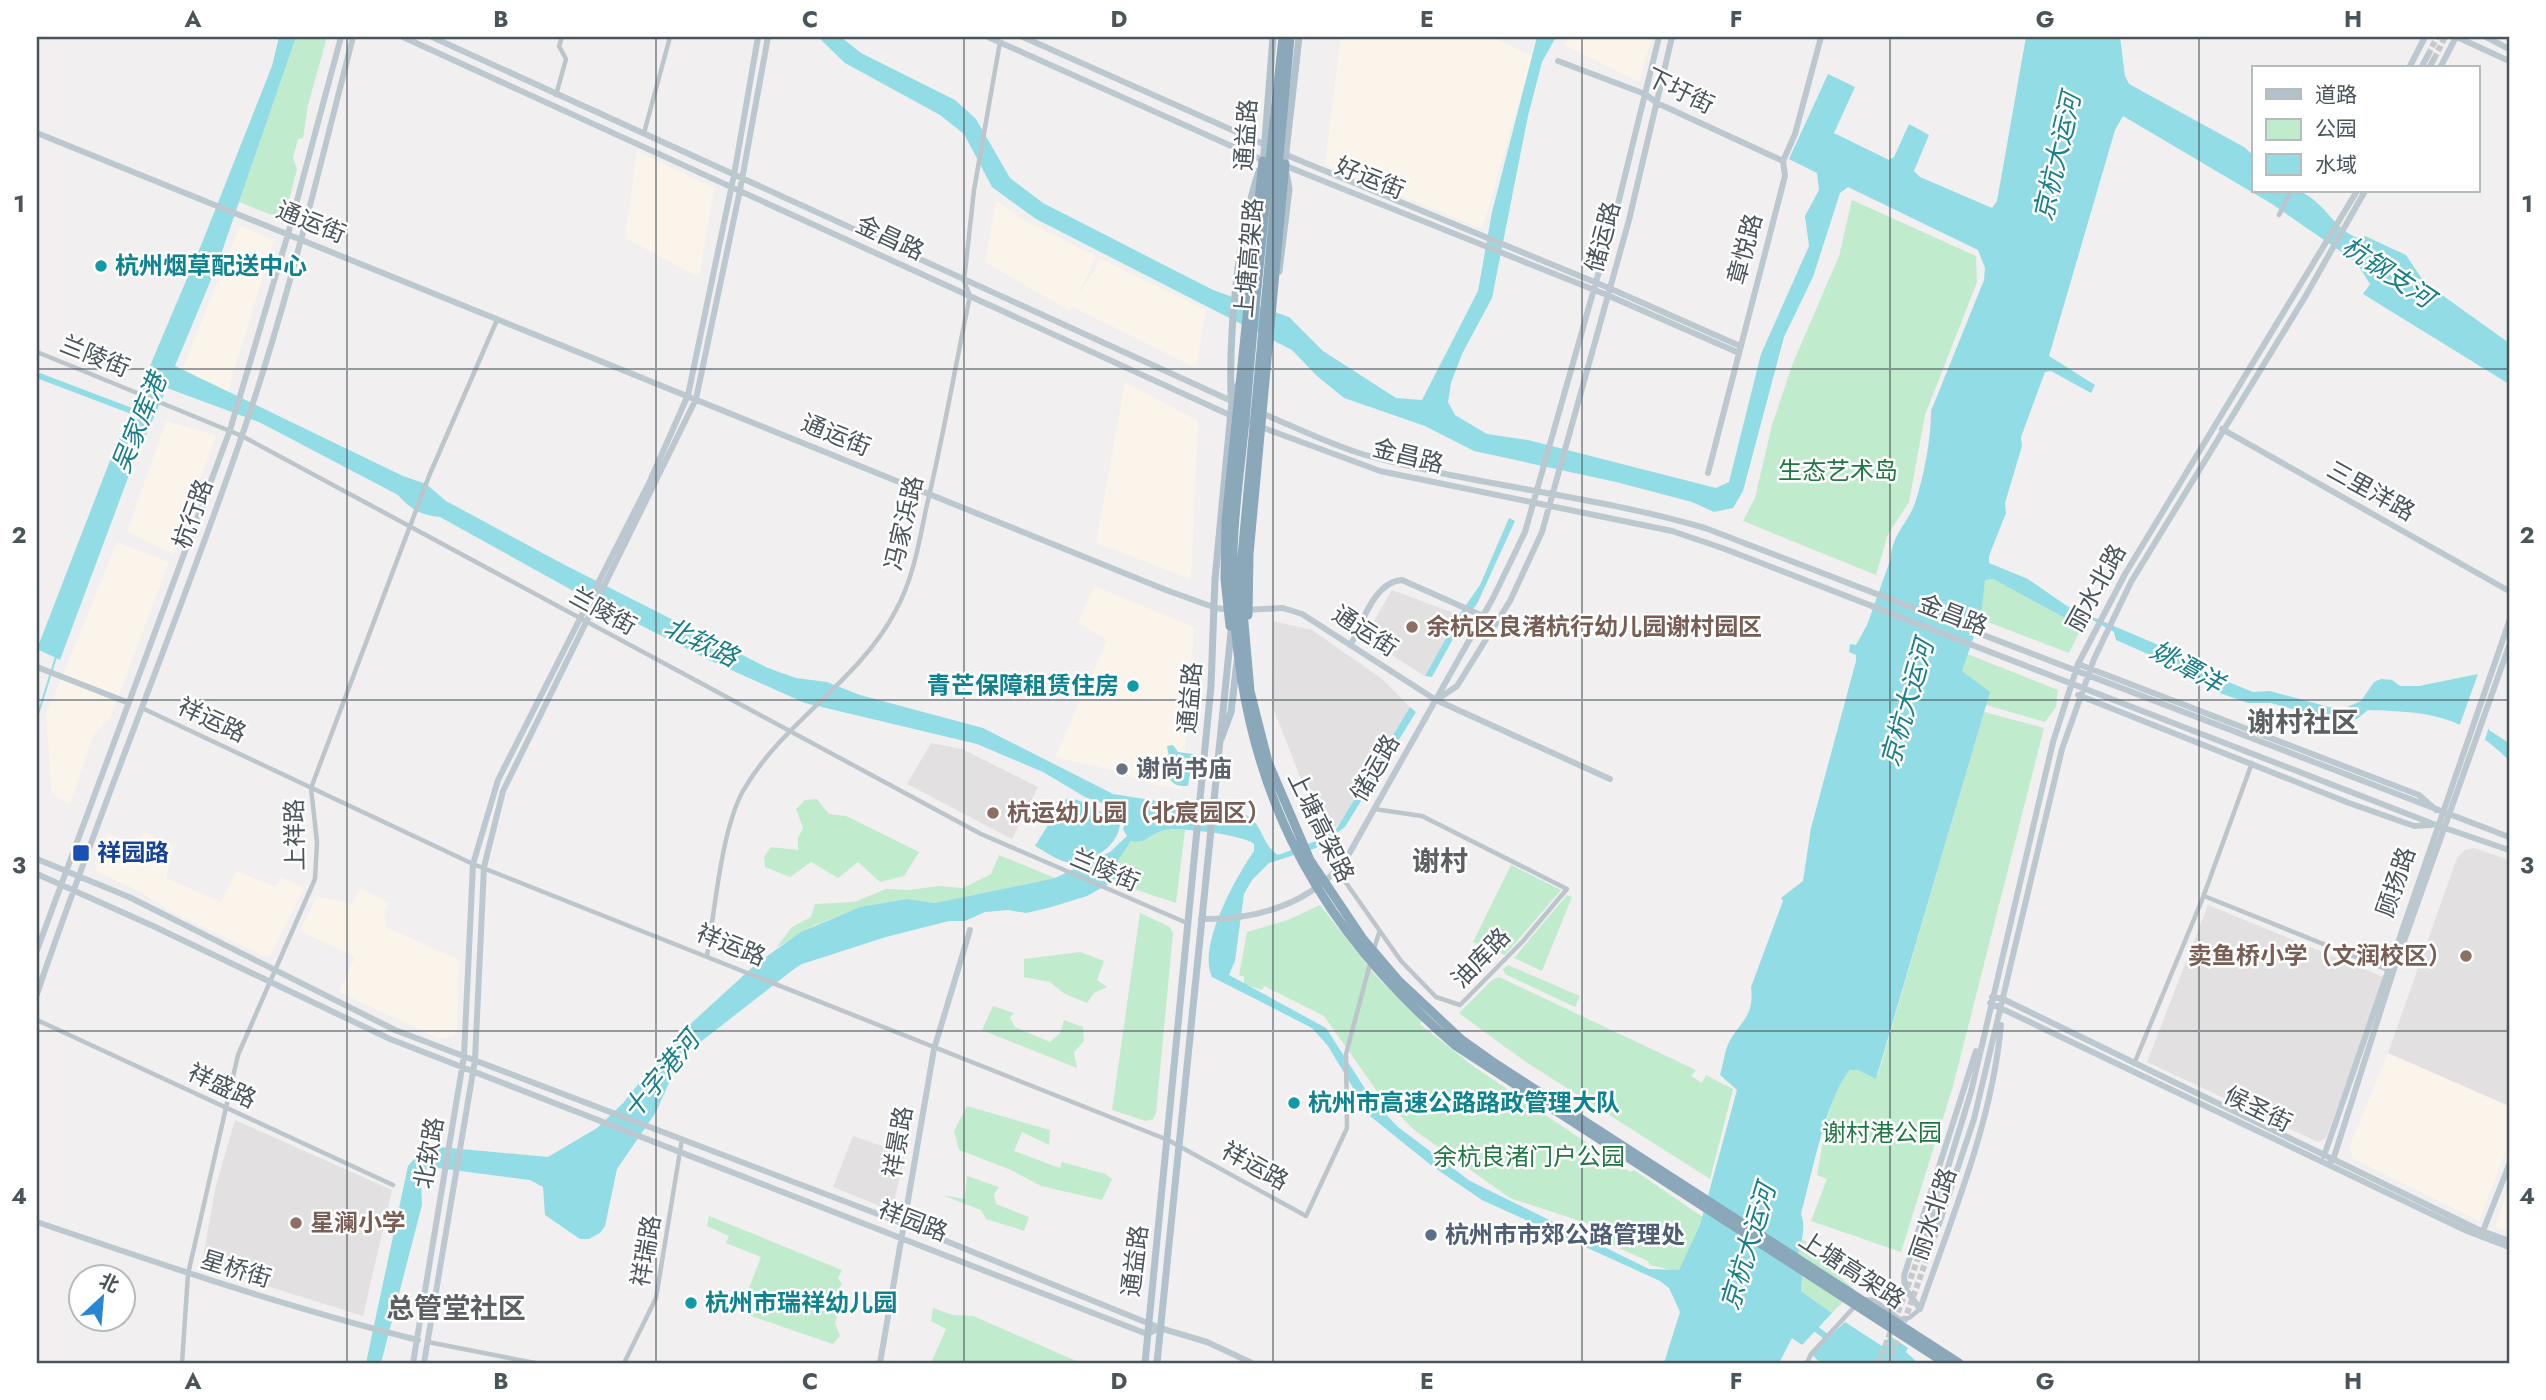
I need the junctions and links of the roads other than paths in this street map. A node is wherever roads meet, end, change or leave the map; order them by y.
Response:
1 (341, 37) edge
2 (353, 37) edge
3 (403, 37) edge
4 (432, 37) edge
5 (562, 37) edge
6 (670, 37) edge
7 (758, 37) edge
8 (768, 37) edge
9 (988, 37) edge
10 (1023, 37) edge
11 (1273, 37) edge
12 (1283, 37) edge
13 (1290, 37) edge
14 (1299, 37) edge
15 (1659, 37) edge
16 (1672, 37) edge
17 (1821, 37) edge
18 (2425, 37) edge
19 (2456, 37) edge
20 (2486, 37) edge
21 (1000, 42) junction
22 (2509, 49) edge
23 (1558, 61) dead end
24 (2509, 61) edge
25 (2410, 66) edge
26 (2423, 66) edge
27 (2429, 66) edge
28 (2441, 66) edge
29 (1646, 94) junction
30 (556, 96) junction
31 (1657, 103) junction
32 (37, 133) edge
33 (644, 133) junction
34 (1264, 144) junction
35 (1286, 160) junction
36 (1263, 161) junction
37 (1783, 161) junction
38 (734, 175) junction
39 (742, 179) junction
40 (730, 187) junction
41 (740, 190) junction
42 (2290, 192) edge
43 (2356, 192) edge
44 (2366, 192) edge
45 (2355, 202) junction
46 (2279, 215) dead end
47 (2346, 218) junction
48 (288, 234) junction
49 (301, 240) junction
50 (964, 281) junction
51 (1596, 287) junction
52 (1608, 292) junction
53 (970, 296) junction
54 (498, 319) junction
55 (1269, 341) junction
56 (1739, 350) junction
57 (37, 352) edge
58 (688, 395) junction
59 (696, 399) junction
60 (1231, 401) junction
61 (1258, 411) junction
62 (1266, 415) junction
63 (1232, 416) junction
64 (2214, 425) junction
65 (1260, 428) junction
66 (230, 430) junction
67 (2224, 430) junction
68 (242, 436) junction
69 (1708, 473) dead end
70 (1537, 490) junction
71 (930, 493) junction
72 (1553, 493) junction
73 (1533, 505) junction
74 (1548, 506) junction
75 (411, 526) junction
76 (2509, 591) edge
77 (1216, 608) junction
78 (1234, 610) junction
79 (1245, 610) junction
80 (1483, 616) junction
81 (580, 618) junction
82 (588, 622) junction
83 (2509, 622) edge
84 (1351, 644) junction
85 (1236, 645) junction
86 (2509, 646) edge
87 (2078, 664) junction
88 (37, 667) edge
89 (2091, 669) junction
90 (2495, 674) junction
91 (1250, 691) junction
92 (2070, 692) junction
93 (2080, 695) junction
94 (1436, 700) junction
95 (129, 703) junction
96 (142, 708) junction
97 (790, 733) junction
98 (2469, 745) junction
99 (1218, 748) junction
100 (2252, 762) junction
101 (1610, 779) dead end
102 (311, 788) junction
103 (1373, 809) junction
104 (2441, 814) junction
105 (2449, 817) junction
106 (2436, 825) junction
107 (2445, 828) junction
108 (2509, 838) edge
109 (2509, 850) edge
110 (37, 859) edge
111 (473, 864) junction
112 (484, 867) junction
113 (65, 869) junction
114 (1337, 870) junction
115 (37, 874) edge
116 (78, 874) junction
117 (60, 883) junction
118 (73, 889) junction
119 (2204, 896) junction
120 (1201, 919) junction
121 (1188, 923) junction
122 (970, 930) dead end
123 (1379, 933) junction
124 (37, 950) edge
125 (707, 956) junction
126 (273, 971) junction
127 (2389, 971) junction
128 (268, 981) junction
129 (37, 994) edge
130 (1991, 1000) junction
131 (2003, 1003) junction
132 (37, 1020) edge
133 (1981, 1040) junction
134 (934, 1048) junction
135 (464, 1056) junction
136 (475, 1060) junction
137 (2133, 1066) junction
138 (463, 1068) junction
139 (473, 1072) junction
140 (226, 1107) junction
141 (682, 1139) junction
142 (1168, 1140) junction
143 (1179, 1145) junction
144 (681, 1152) junction
145 (2328, 1160) junction
146 (2509, 1165) edge
147 (393, 1185) dead end
148 (37, 1222) edge
149 (904, 1224) junction
150 (1929, 1229) tunnel mouth
151 (2483, 1231) junction
152 (1936, 1233) tunnel mouth
153 (901, 1237) junction
154 (2509, 1241) edge
155 (2509, 1247) edge
156 (188, 1274) junction
157 (1920, 1309) junction
158 (1147, 1321) junction
159 (1160, 1328) junction
160 (1147, 1334) junction
161 (417, 1339) junction
162 (427, 1342) junction
163 (182, 1363) edge
164 (413, 1363) edge
165 (424, 1363) edge
166 (535, 1363) edge
167 (624, 1363) edge
168 (880, 1363) edge
169 (1145, 1363) edge
170 (1157, 1363) edge
171 (1252, 1363) edge
172 (1807, 1363) edge
173 (1945, 1363) edge
174 (1959, 1363) edge

1 - 48 street, 杭行路
2 - 49 street, 杭行路
3 - 40 street, 金昌路
4 - 30 street, 金昌路
5 - 30 street
6 - 33 street
7 - 38 street, 北软路
8 - 39 street
9 - 21 street, 好运街
10 - 34 street, 好运街
11 - 34 main road, 通益路
12 - 85 highway, 上塘高架路
13 - 91 highway, 上塘高架路
14 - 35 main road, 通益路
15 - 29 street, 储运路
16 - 31 street, 储运路
17 - 37 street, 章悦路
18 - 25 street
19 - 24 street
19 - 28 street
20 - 22 street
21 - 36 street, 好运街
21 - 50 street
23 - 29 street, 下圩街
26 - 27 street
29 - 31 street, 下圩街
29 - 51 street, 储运路
30 - 33 street, 金昌路
31 - 37 street, 下圩街
31 - 52 street, 储运路
32 - 48 street, 通运街
33 - 38 street, 金昌路
34 - 35 street, 好运街
34 - 36 main road, 通益路
35 - 36 street, 好运街
35 - 51 street, 好运街
35 - 51 street, 好运街
35 - 55 main road, 通益路
35 - 91 highway
36 - 60 main road
36 - 60 main road, 通益路
36 - 85 highway
37 - 56 street, 章悦路
38 - 39 street, 金昌路
38 - 40 street, 北软路
39 - 41 street
39 - 50 street, 金昌路
40 - 41 street, 金昌路
40 - 58 street, 北软路
41 - 53 street, 金昌路
41 - 59 street
42 - 46 street
43 - 45 street, 丽水北路
44 - 45 street, 丽水北路
45 - 47 street, 丽水北路
47 - 64 street, 丽水北路
47 - 67 street, 丽水北路
48 - 49 street, 通运街
48 - 66 street, 杭行路
49 - 54 street, 通运街
49 - 68 street, 杭行路
50 - 53 street
50 - 60 street, 金昌路
51 - 52 street, 好运街
51 - 70 street, 储运路
52 - 56 street, 好运街
52 - 72 street, 储运路
53 - 63 street, 金昌路
53 - 71 street, 冯家浜路
54 - 58 street, 通运街
54 - 75 street, 上祥路
55 - 61 main road, 通益路
55 - 62 main road
56 - 69 street, 章悦路
57 - 66 street, 兰陵街
58 - 59 street, 通运街
58 - 81 street, 北软路
59 - 71 street, 通运街
59 - 82 street, 北软路
60 - 61 street, 金昌路
60 - 63 main road, 通益路
61 - 62 street, 金昌路
61 - 65 main road, 通益路
62 - 65 main road
62 - 70 street, 金昌路
63 - 65 street, 金昌路
63 - 77 main road, 通益路
64 - 67 street, 三里洋路
64 - 87 street, 丽水北路
65 - 73 street, 金昌路
65 - 78 main road, 通益路
65 - 79 main road
66 - 68 street, 兰陵街
66 - 95 street, 杭行路
67 - 76 street, 三里洋路
67 - 89 street, 丽水北路
68 - 75 street, 兰陵街
68 - 96 street, 杭行路
70 - 72 street, 金昌路
70 - 73 street, 储运路
71 - 77 street, 通运街
71 - 97 street, 冯家浜路
72 - 74 street, 储运路
72 - 104 street, 金昌路
73 - 74 street, 金昌路
73 - 80 street, 储运路
74 - 94 street, 储运路
74 - 106 street, 金昌路
75 - 81 street, 兰陵街
75 - 102 street, 上祥路
77 - 78 street, 通运街
77 - 121 main road, 通益路
78 - 79 street, 通运街
78 - 99 main road, 通益路
79 - 84 street, 通运街
79 - 99 main road
80 - 84 street
80 - 94 street, 储运路
81 - 82 street, 兰陵街
81 - 111 street, 北软路
82 - 97 street, 兰陵街
82 - 112 street, 北软路
83 - 90 street, 顾扬路
84 - 94 street, 通运街
85 - 173 highway, 上塘高架路
86 - 90 street, 顾扬路
87 - 89 street, 金昌路
87 - 92 street, 丽水北路
88 - 95 street
89 - 93 street, 丽水北路
89 - 104 street, 金昌路
90 - 98 street, 顾扬路
91 - 174 highway, 上塘高架路
92 - 93 street, 金昌路
92 - 130 street, 丽水北路
93 - 100 street, 金昌路
93 - 131 street, 丽水北路
94 - 101 street, 通运街
94 - 103 street, 储运路
95 - 113 street, 杭行路
96 - 102 street, 祥运路
96 - 116 street, 杭行路
97 - 121 street, 兰陵街
97 - 125 street, 冯家浜路
98 - 104 street, 顾扬路
98 - 105 street, 顾扬路
99 - 120 main road, 通益路
100 - 106 street, 金昌路
100 - 119 street
102 - 111 street, 祥运路
102 - 126 street, 上祥路
103 - 114 street, 储运路
103 - 123 street, 油库路
104 - 105 street, 金昌路
104 - 106 street, 顾扬路
105 - 107 street, 顾扬路
105 - 108 street, 金昌路
106 - 107 street, 金昌路
106 - 127 street, 顾扬路
107 - 109 street, 金昌路
107 - 127 street, 顾扬路
110 - 113 street
111 - 112 street, 祥运路
111 - 135 street, 北软路
112 - 125 street, 祥运路
112 - 136 street, 北软路
113 - 116 street
113 - 117 street, 杭行路
114 - 120 street, 储运路
114 - 123 street, 油库路
115 - 117 street
116 - 118 street, 杭行路
116 - 126 street
117 - 118 street
117 - 124 street, 杭行路
118 - 128 street
118 - 129 street, 杭行路
119 - 127 street
119 - 137 street
120 - 143 main road, 通益路
121 - 142 main road, 通益路
122 - 134 street, 祥景路
123 - 143 street, 祥运路
125 - 134 street, 祥运路
126 - 128 street, 上祥路
126 - 135 street
127 - 145 street, 顾扬路
128 - 138 street
128 - 140 street, 上祥路
130 - 131 street, 候圣街
130 - 133 street, 丽水北路
131 - 137 street, 候圣街
131 - 152 street, 丽水北路
131 - 157 street, 丽水北路
132 - 140 street, 祥盛路
133 - 150 street, 丽水北路
133 - 157 street, 丽水北路
134 - 142 street, 祥运路
134 - 149 street, 祥景路
135 - 136 street
135 - 138 street, 北软路
136 - 139 street, 北软路
136 - 141 street, 祥园路
137 - 145 street, 候圣街
138 - 139 street
138 - 161 street, 北软路
139 - 144 street, 祥园路
139 - 162 street, 北软路
140 - 147 street, 祥盛路
140 - 156 street, 上祥路
141 - 144 street, 祥瑞路
141 - 149 street, 祥园路
142 - 143 street, 祥运路
142 - 158 main road, 通益路
143 - 159 main road, 通益路
144 - 153 street, 祥园路
144 - 167 street, 祥瑞路
145 - 151 street, 候圣街
145 - 155 street, 候圣街
146 - 151 street
148 - 156 street, 星桥街
149 - 153 street, 祥景路
149 - 158 street, 祥园路
151 - 154 street, 候圣街
153 - 160 street, 祥园路
153 - 168 street, 祥景路
156 - 161 street, 星桥街
156 - 163 street, 上祥路
157 - 172 street
158 - 159 street, 祥园路
158 - 160 main road, 通益路
159 - 160 street
159 - 170 main road, 通益路
159 - 171 street, 祥园路
160 - 169 main road, 通益路
161 - 162 street, 星桥街
161 - 164 street, 北软路
162 - 165 street, 北软路
162 - 166 street

